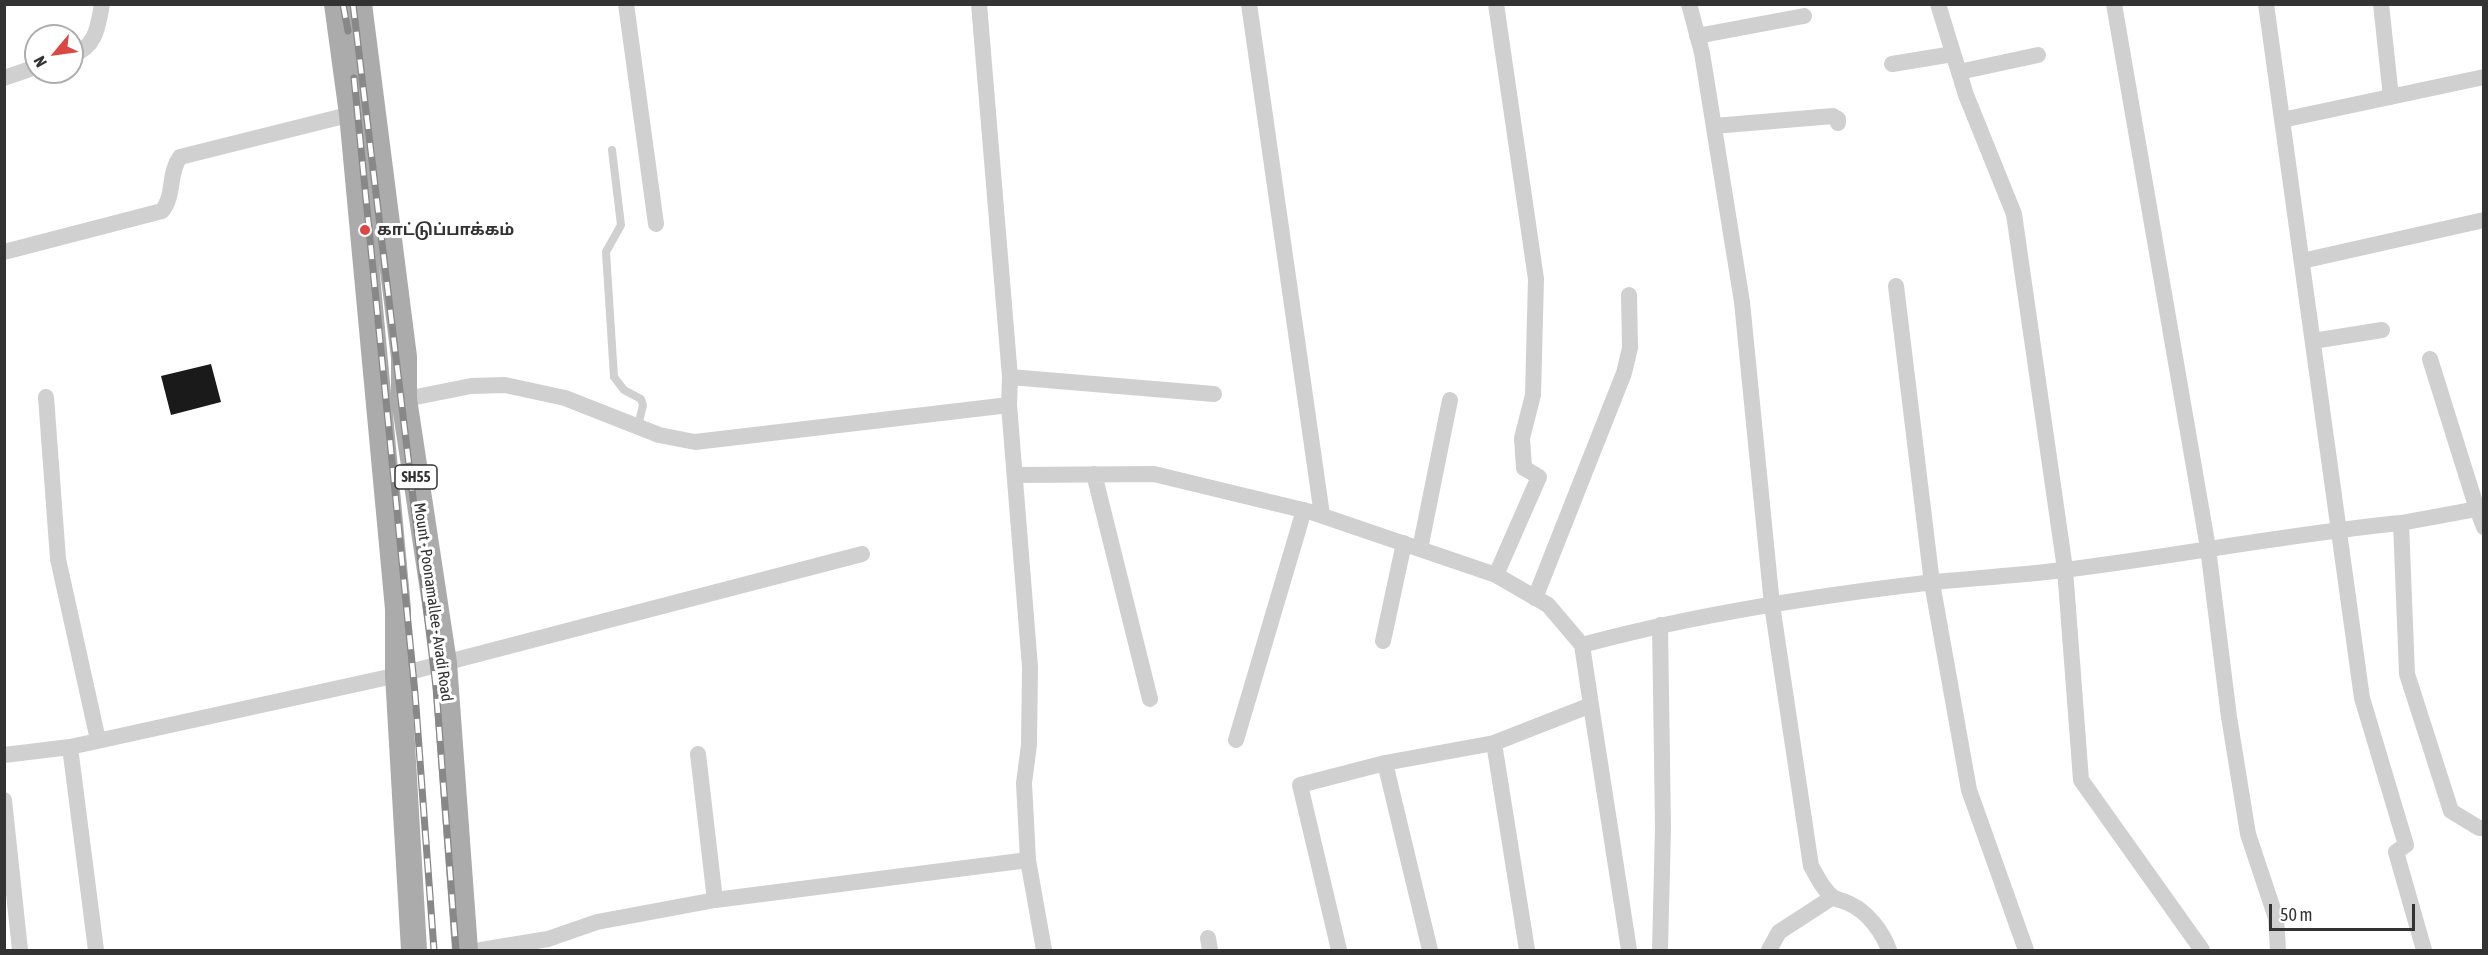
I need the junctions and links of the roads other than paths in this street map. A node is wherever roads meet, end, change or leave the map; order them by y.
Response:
1 (102, 4) edge
2 (337, 4) edge
3 (358, 4) edge
4 (626, 4) edge
5 (979, 4) edge
6 (1249, 4) edge
7 (1496, 4) edge
8 (1689, 4) edge
9 (1938, 4) edge
10 (2114, 4) edge
11 (2266, 4) edge
12 (2381, 4) edge
13 (1804, 16) dead end
14 (1697, 36) junction
15 (84, 51) edge
16 (1953, 54) junction
17 (2038, 55) dead end
18 (1892, 64) dead end
19 (24, 71) edge
20 (1959, 72) junction
21 (2484, 77) edge
22 (4, 78) edge
23 (2391, 97) junction
24 (352, 114) junction
25 (2282, 120) junction
26 (1838, 123) dead end
27 (1714, 126) junction
28 (612, 150) dead end
29 (2484, 220) edge
30 (656, 224) dead end
31 (4, 252) edge
32 (2302, 261) junction
33 (1896, 286) dead end
34 (1629, 295) dead end
35 (2382, 330) dead end
36 (2313, 341) junction
37 (2430, 360) dead end
38 (1010, 377) junction
39 (1214, 394) dead end
40 (46, 397) dead end
41 (404, 399) junction
42 (1450, 400) dead end
43 (1009, 405) junction
44 (379, 406) junction
45 (638, 426) junction
46 (1094, 474) junction
47 (1015, 475) junction
48 (2480, 508) edge
49 (1304, 510) junction
50 (1322, 515) junction
51 (2401, 523) junction
52 (2484, 527) edge
53 (2339, 529) junction
54 (1404, 543) junction
55 (2208, 548) junction
56 (1420, 549) junction
57 (862, 554) dead end
58 (2065, 570) junction
59 (1496, 575) junction
60 (1932, 583) junction
61 (1535, 598) junction
62 (1772, 604) junction
63 (1660, 625) junction
64 (1383, 641) dead end
65 (1582, 645) junction
66 (444, 663) junction
67 (398, 675) junction
68 (1150, 699) dead end
69 (1591, 705) junction
70 (98, 740) junction
71 (1236, 740) dead end
72 (1494, 742) junction
73 (70, 747) junction
74 (698, 754) dead end
75 (4, 755) edge
76 (1385, 764) junction
77 (4, 800) edge
78 (2484, 828) edge
79 (1028, 860) junction
80 (1833, 897) junction
81 (715, 900) junction
82 (20, 951) edge
83 (96, 951) edge
84 (414, 951) edge
85 (465, 951) edge
86 (481, 951) edge
87 (1044, 951) edge
88 (1339, 951) edge
89 (1430, 951) edge
90 (1527, 951) edge
91 (1629, 951) edge
92 (1660, 951) edge
93 (1769, 951) edge
94 (1889, 951) edge
95 (2026, 951) edge
96 (2202, 951) edge
97 (2278, 951) edge
98 (2424, 951) edge

1 - 15 street
2 - 24 main road, Mount - Poonamallee - Avadi Road / SH55
3 - 41 main road, Mount - Poonamallee - Avadi Road / SH55
4 - 30 street
5 - 38 street
6 - 50 street
7 - 59 street
8 - 14 street
9 - 16 street
10 - 55 street
11 - 25 street
12 - 23 street
13 - 14 street
14 - 27 street
16 - 18 street
16 - 20 street
17 - 20 street
19 - 22 street
20 - 58 street
21 - 23 street
23 - 25 street
24 - 31 street
24 - 44 main road, Mount - Poonamallee - Avadi Road / SH55
25 - 32 street
26 - 27 street
27 - 62 street
28 - 45 lane
29 - 32 street
32 - 36 street
33 - 60 street
34 - 61 street
35 - 36 street
36 - 53 street
37 - 48 street
38 - 39 street
38 - 43 street
40 - 70 street
41 - 44 street
41 - 45 street
41 - 66 main road, Mount - Poonamallee - Avadi Road / SH55
42 - 56 street
43 - 45 street
43 - 47 street
44 - 67 main road, Mount - Poonamallee - Avadi Road / SH55
46 - 47 street
46 - 49 street
46 - 68 street
47 - 79 street
48 - 51 street
48 - 52 street
49 - 50 street
49 - 71 street
50 - 54 street
51 - 53 street
51 - 78 street
53 - 55 street
53 - 98 street
54 - 56 street
54 - 64 street
55 - 58 street
55 - 97 street
56 - 59 street
57 - 66 street
58 - 60 street
58 - 96 street
59 - 61 street
60 - 62 street
60 - 95 street
61 - 65 street
62 - 63 street
62 - 80 street
63 - 65 street
63 - 92 street
65 - 69 street
66 - 67 street
66 - 85 main road, Mount - Poonamallee - Avadi Road / SH55
67 - 70 street
67 - 84 main road, Mount - Poonamallee - Avadi Road / SH55
69 - 72 street
69 - 91 street
70 - 73 street
72 - 76 street
72 - 90 street
73 - 75 street
73 - 83 street
74 - 81 street
76 - 88 street
76 - 89 street
77 - 82 street
79 - 81 street
79 - 87 street
80 - 93 street
80 - 94 street
81 - 86 street

